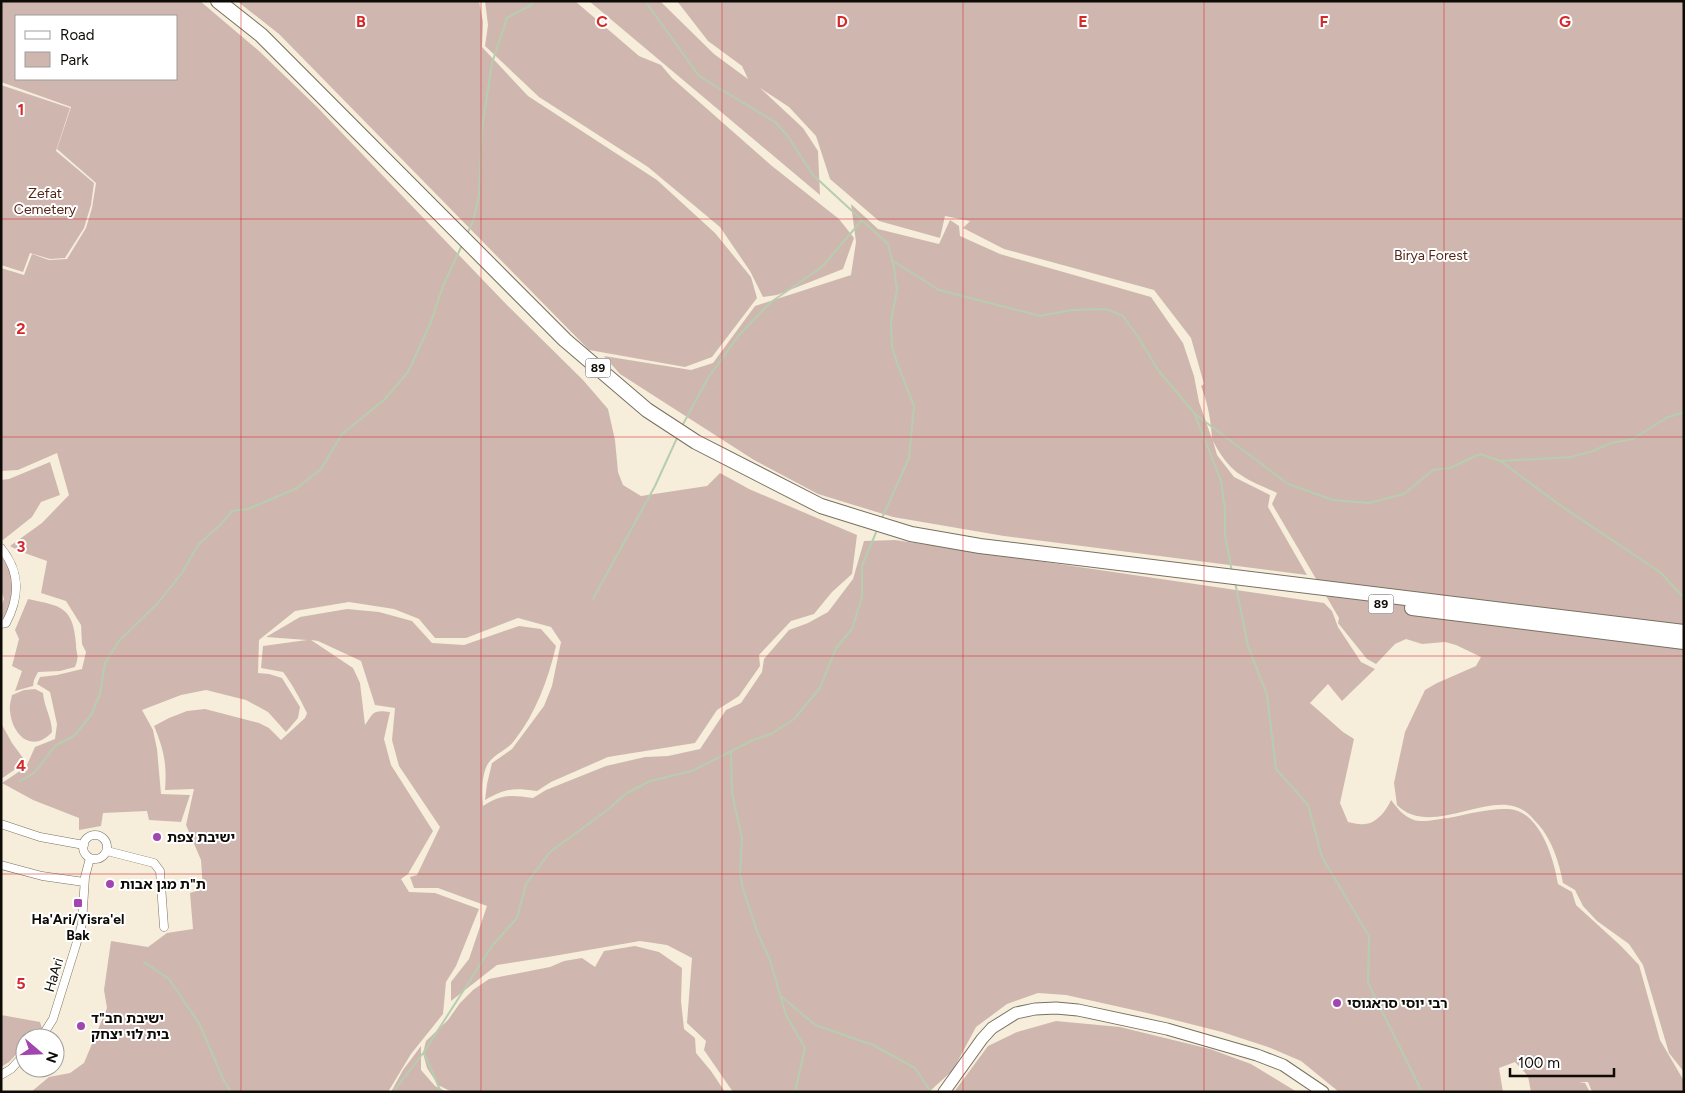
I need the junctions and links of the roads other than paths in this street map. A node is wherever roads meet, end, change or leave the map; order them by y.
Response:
1 (218, 1) edge
2 (1, 548) edge
3 (1080, 558) junction
4 (1, 624) edge
5 (1684, 632) edge
6 (1684, 642) edge
7 (1, 824) edge
8 (84, 845) junction
9 (107, 851) junction
10 (90, 858) junction
11 (1, 866) edge
12 (84, 882) junction
13 (164, 927) dead end
14 (47, 1028) edge
15 (15, 1064) edge
16 (1, 1075) edge
17 (944, 1092) edge
18 (1323, 1092) edge

1 - 3 highway, 89
2 - 4 street
3 - 5 highway, 89
3 - 6 highway, 89
7 - 8 street
8 - 9 street
8 - 10 street
9 - 10 street
9 - 13 street
10 - 12 street, HaAri
11 - 12 street
12 - 14 street, HaAri
15 - 16 street
17 - 18 main road

